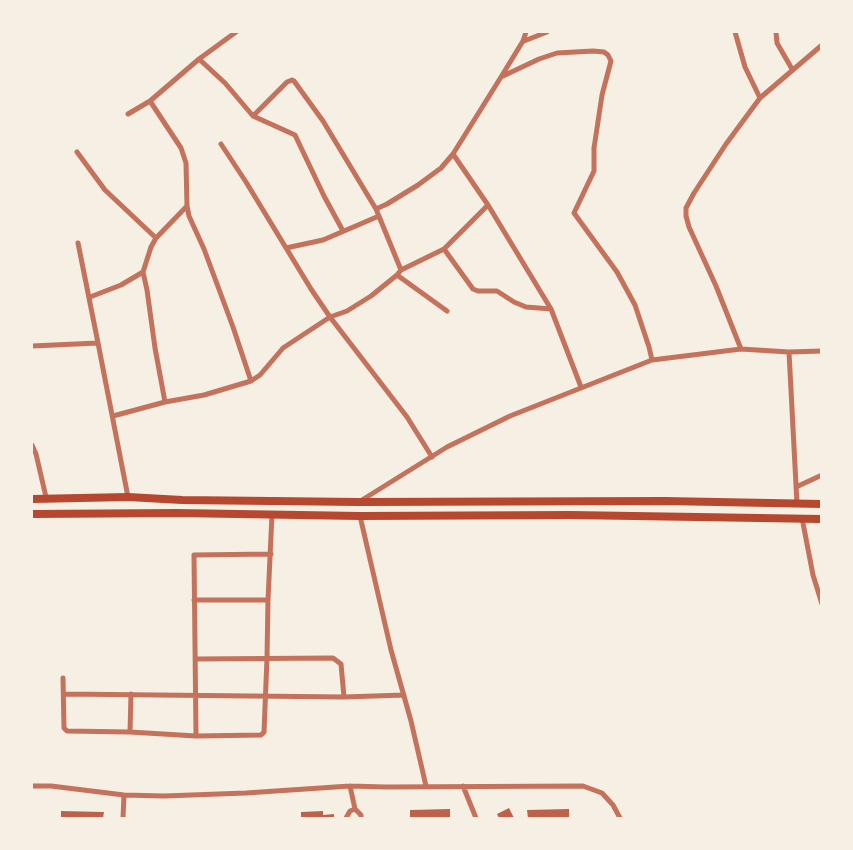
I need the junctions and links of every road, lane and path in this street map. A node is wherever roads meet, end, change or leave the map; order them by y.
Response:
1 (236, 32) edge
2 (526, 32) edge
3 (547, 32) edge
4 (735, 32) edge
5 (776, 32) edge
6 (523, 41) junction
7 (821, 45) edge
8 (199, 59) junction
9 (792, 69) junction
10 (501, 78) junction
11 (760, 98) junction
12 (150, 101) junction
13 (128, 114) dead end
14 (253, 116) junction
15 (221, 144) dead end
16 (76, 152) dead end
17 (453, 154) junction
18 (488, 205) junction
19 (187, 206) junction
20 (376, 209) junction
21 (379, 216) junction
22 (343, 231) junction
23 (156, 238) junction
24 (78, 243) dead end
25 (286, 248) junction
26 (444, 249) junction
27 (142, 272) junction
28 (399, 273) junction
29 (90, 297) junction
30 (551, 309) junction
31 (447, 311) dead end
32 (330, 317) junction
33 (98, 343) junction
34 (32, 346) edge
35 (741, 349) junction
36 (821, 351) edge
37 (789, 352) junction
38 (652, 360) junction
39 (251, 381) junction
40 (581, 387) junction
41 (165, 402) junction
42 (113, 416) junction
43 (32, 445) edge
44 (432, 457) junction
45 (821, 475) edge
46 (796, 487) junction
47 (46, 497) junction
48 (128, 497) junction
49 (32, 499) edge
50 (359, 502) junction
51 (797, 503) junction
52 (821, 504) edge
53 (32, 514) edge
54 (272, 514) junction
55 (360, 516) junction
56 (802, 518) junction
57 (821, 519) edge
58 (271, 554) junction
59 (194, 600) junction
60 (268, 600) junction
61 (821, 604) edge
62 (267, 658) junction
63 (196, 659) junction
64 (63, 678) dead end
65 (64, 694) junction
66 (131, 694) junction
67 (195, 695) junction
68 (404, 695) junction
69 (265, 696) junction
70 (344, 697) junction
71 (130, 732) junction
72 (196, 736) junction
73 (32, 786) edge
74 (350, 786) junction
75 (426, 786) junction
76 (464, 786) junction
77 (124, 795) junction
78 (355, 809) junction
79 (124, 818) edge
80 (346, 818) edge
81 (361, 818) edge
82 (476, 818) edge
83 (620, 818) edge

1 - 8 street
2 - 6 street
3 - 6 street
4 - 11 street
5 - 9 street
6 - 10 street
7 - 9 street
8 - 12 street
8 - 14 street
9 - 11 street
10 - 17 street
10 - 38 street
11 - 35 street
12 - 13 street
12 - 19 street
14 - 20 street
14 - 22 street
15 - 25 street
16 - 23 street
17 - 18 street
17 - 20 street
18 - 26 street
18 - 30 street
19 - 23 street
19 - 39 street
20 - 21 street
21 - 22 street
21 - 28 street
22 - 25 street
23 - 27 street
24 - 29 street
25 - 32 street
26 - 28 street
26 - 30 street
27 - 29 street
27 - 41 street
28 - 31 street
28 - 32 street
29 - 33 street
30 - 40 street
32 - 39 street
32 - 44 street
33 - 34 street
33 - 42 street
35 - 37 street
35 - 38 street
36 - 37 street
37 - 46 street
38 - 40 street
39 - 41 street
40 - 44 street
41 - 42 street
42 - 48 street
43 - 47 street
44 - 50 street
45 - 46 street
46 - 51 street
47 - 48 main road
47 - 49 main road
48 - 50 main road
50 - 51 main road
51 - 52 main road
53 - 54 main road
54 - 55 main road
54 - 58 street
55 - 56 main road
55 - 68 street
56 - 57 main road
56 - 61 street
58 - 59 street
58 - 60 street
59 - 60 street
59 - 63 street
60 - 62 street
62 - 63 street
62 - 69 street
62 - 70 street
63 - 67 street
64 - 65 street
65 - 66 street
65 - 71 street
66 - 67 street
66 - 71 street
67 - 69 street
67 - 72 street
68 - 70 street
68 - 75 street
69 - 70 street
69 - 72 street
71 - 72 street
73 - 77 street
74 - 75 street
74 - 77 street
74 - 78 street
75 - 76 street
76 - 82 street
76 - 83 street
77 - 79 street
78 - 80 street
78 - 81 street

